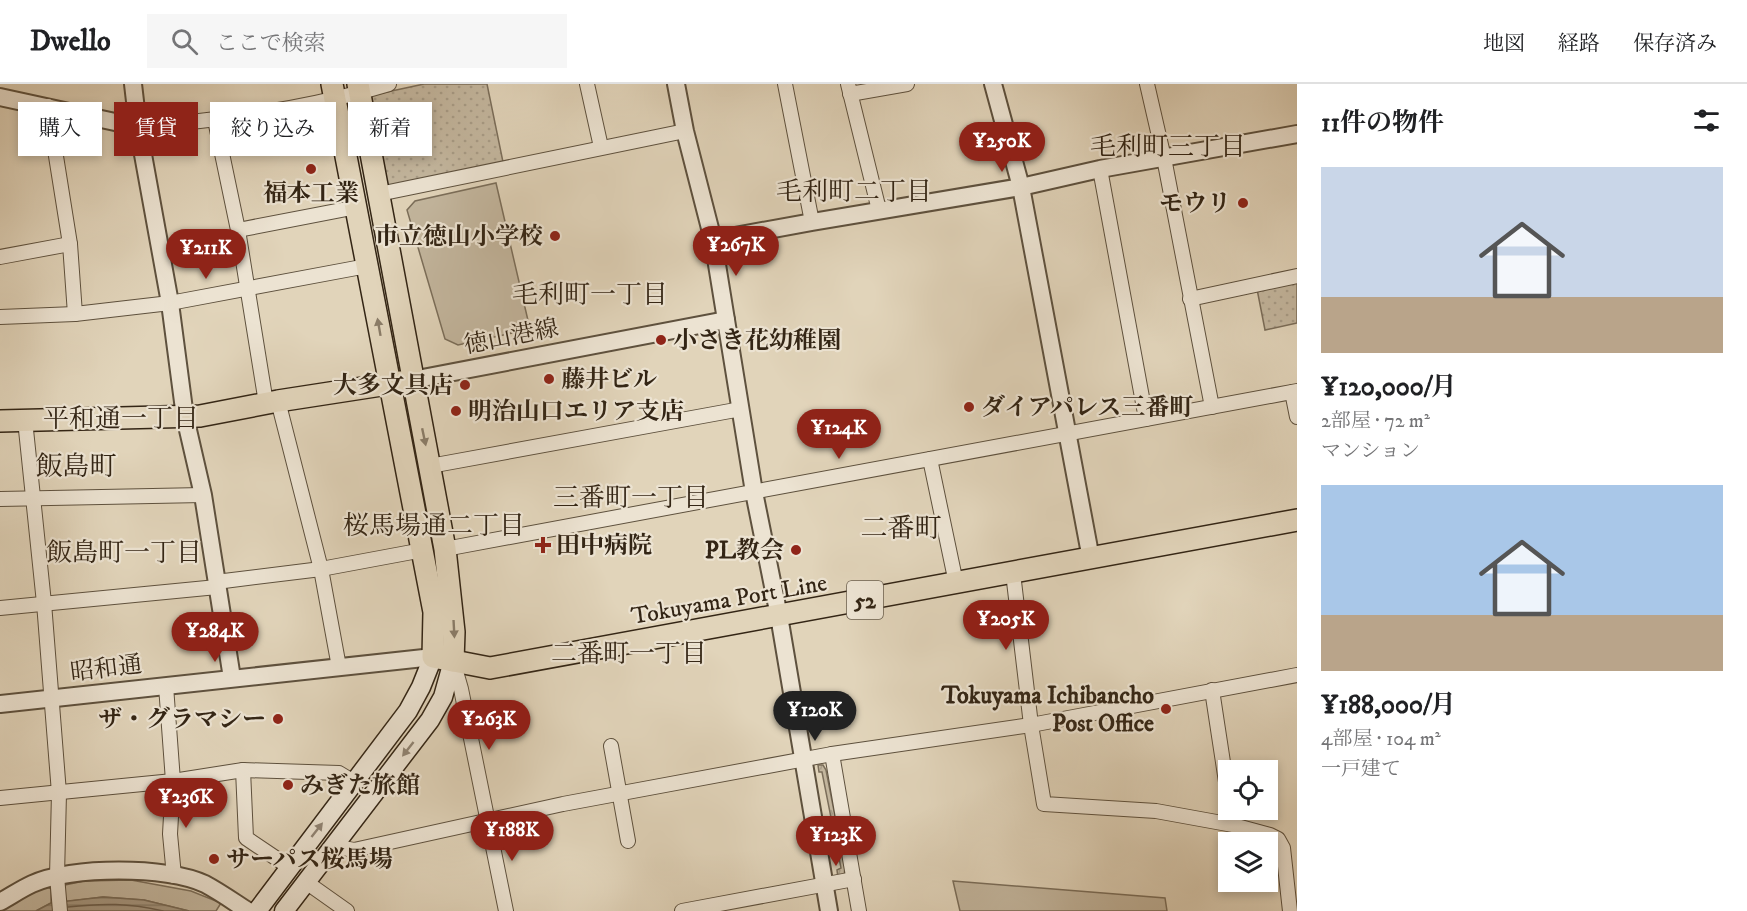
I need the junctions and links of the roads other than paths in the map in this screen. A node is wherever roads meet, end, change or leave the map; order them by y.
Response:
1 (133, 84) edge
2 (389, 84) edge
3 (587, 84) edge
4 (676, 84) edge
5 (785, 84) edge
6 (907, 84) edge
7 (1147, 84) edge
8 (997, 85) edge
9 (358, 89) edge
10 (849, 89) edge
11 (333, 92) edge
12 (0, 97) edge
13 (27, 102) edge
14 (135, 102) edge
15 (291, 102) edge
16 (685, 131) junction
17 (1297, 134) edge
18 (601, 147) junction
19 (56, 156) edge
20 (143, 156) edge
21 (223, 156) edge
22 (1164, 158) junction
23 (1100, 169) junction
24 (1021, 187) junction
25 (379, 194) junction
26 (357, 207) junction
27 (879, 210) junction
28 (812, 222) junction
29 (238, 230) junction
30 (713, 240) junction
31 (70, 244) junction
32 (0, 257) edge
33 (367, 266) junction
34 (1297, 276) edge
35 (248, 288) junction
36 (1190, 299) junction
37 (170, 303) junction
38 (75, 314) junction
39 (0, 317) edge
40 (726, 320) junction
41 (412, 380) junction
42 (389, 385) junction
43 (1295, 392) edge
44 (272, 402) junction
45 (1212, 407) junction
46 (741, 409) junction
47 (185, 417) junction
48 (1297, 417) edge
49 (1146, 419) junction
50 (25, 420) junction
51 (0, 421) edge
52 (1067, 435) junction
53 (930, 459) junction
54 (430, 466) junction
55 (754, 492) junction
56 (203, 495) junction
57 (33, 498) junction
58 (0, 499) edge
59 (1297, 520) edge
60 (445, 549) junction
61 (423, 550) junction
62 (1091, 559) junction
63 (321, 569) junction
64 (1012, 573) junction
65 (956, 583) junction
66 (216, 585) junction
67 (44, 603) junction
68 (0, 608) edge
69 (779, 616) junction
70 (443, 659) junction
71 (339, 667) junction
72 (1297, 675) edge
73 (231, 678) junction
74 (166, 686) junction
75 (1212, 690) junction
76 (51, 699) junction
77 (0, 704) edge
78 (1031, 725) junction
79 (611, 746) dead end
80 (832, 754) junction
81 (803, 760) junction
82 (1223, 760) edge
83 (243, 770) junction
84 (173, 781) junction
85 (354, 782) junction
86 (59, 793) junction
87 (619, 794) junction
88 (0, 798) edge
89 (487, 819) junction
90 (1232, 820) edge
91 (1233, 825) junction
92 (628, 841) dead end
93 (333, 846) junction
94 (289, 867) junction
95 (57, 876) junction
96 (174, 876) junction
97 (854, 879) junction
98 (1292, 880) edge
99 (306, 882) junction
100 (824, 885) junction
101 (0, 902) edge
102 (60, 911) edge
103 (248, 911) edge
104 (257, 911) edge
105 (284, 911) edge
106 (347, 911) edge
107 (506, 911) edge
108 (682, 911) edge
109 (829, 911) edge
110 (859, 911) edge
111 (1290, 911) edge

1 - 14 street
2 - 9 street
3 - 18 street
4 - 16 street
5 - 28 street
6 - 10 street
7 - 22 street
8 - 24 street
9 - 11 street
9 - 25 main road
10 - 27 street
11 - 15 street
11 - 26 main road
12 - 13 street
16 - 18 street
16 - 30 street
17 - 22 street
18 - 25 street
19 - 31 street
20 - 37 street
21 - 29 street
22 - 23 street
22 - 36 street
23 - 24 street
23 - 49 street
24 - 27 street
24 - 52 street
25 - 41 main road
26 - 29 street
26 - 33 main road
27 - 28 street
28 - 30 street
29 - 35 street
30 - 40 street
31 - 32 street
31 - 38 street
33 - 35 street
42 -> 33 main road
34 - 36 street
35 - 37 street
35 - 44 street
36 - 45 street
37 - 38 street
37 - 47 street
38 - 39 street
40 - 41 street, 徳山港線
40 - 46 street
41 - 42 main road
41 -> 54 main road
42 - 44 main road
42 - 61 main road
43 - 45 street
43 - 48 street
44 - 47 main road
44 - 63 street
45 - 49 street
46 - 54 street
46 - 55 street
47 - 50 main road
47 - 56 street
49 - 52 street
50 - 51 main road
50 - 57 street
52 - 53 street
52 - 62 street
53 - 55 street
53 - 65 street
54 - 60 main road
55 - 60 street
55 - 69 street
56 - 57 street
56 - 66 street
57 - 58 street
57 - 67 street
59 - 62 main road, Tokuyama Port Line / 52
60 -> 70 main road
61 - 63 street
61 - 70 main road
62 - 64 main road, Tokuyama Port Line / 52
63 - 66 street
63 - 71 street
64 - 65 main road, Tokuyama Port Line / 52
64 - 78 street
65 - 69 main road, Tokuyama Port Line / 52
66 - 67 street
66 - 73 street
67 - 68 street
67 - 76 street
69 - 70 main road, Tokuyama Port Line / 52
69 - 81 street
70 - 71 street, 昭和通
70 - 85 main road
70 - 89 street
70 -> 93 main road
71 - 73 street, 昭和通
72 - 75 street
73 - 74 street, 昭和通
74 - 76 street, 昭和通
74 - 84 street
75 - 78 street
75 - 82 street
76 - 77 street, 昭和通
76 - 86 street
78 - 80 street
78 - 91 street
79 - 87 street
80 - 81 street
80 - 97 street
81 - 87 street
81 - 100 street
83 - 84 street
83 - 85 street
83 - 94 street
84 - 86 street
84 - 96 street
94 -> 85 main road
86 - 88 street
86 - 95 street
87 - 89 street
87 - 92 street
89 - 93 street
89 - 107 street
90 - 91 street
91 - 98 street
93 - 99 main road
94 - 104 main road
95 - 96 street
95 - 101 street
95 - 102 street
96 - 103 street
97 - 100 street
97 - 110 street
98 - 111 street
99 - 105 main road
99 - 106 street
100 - 108 street
100 - 109 street

